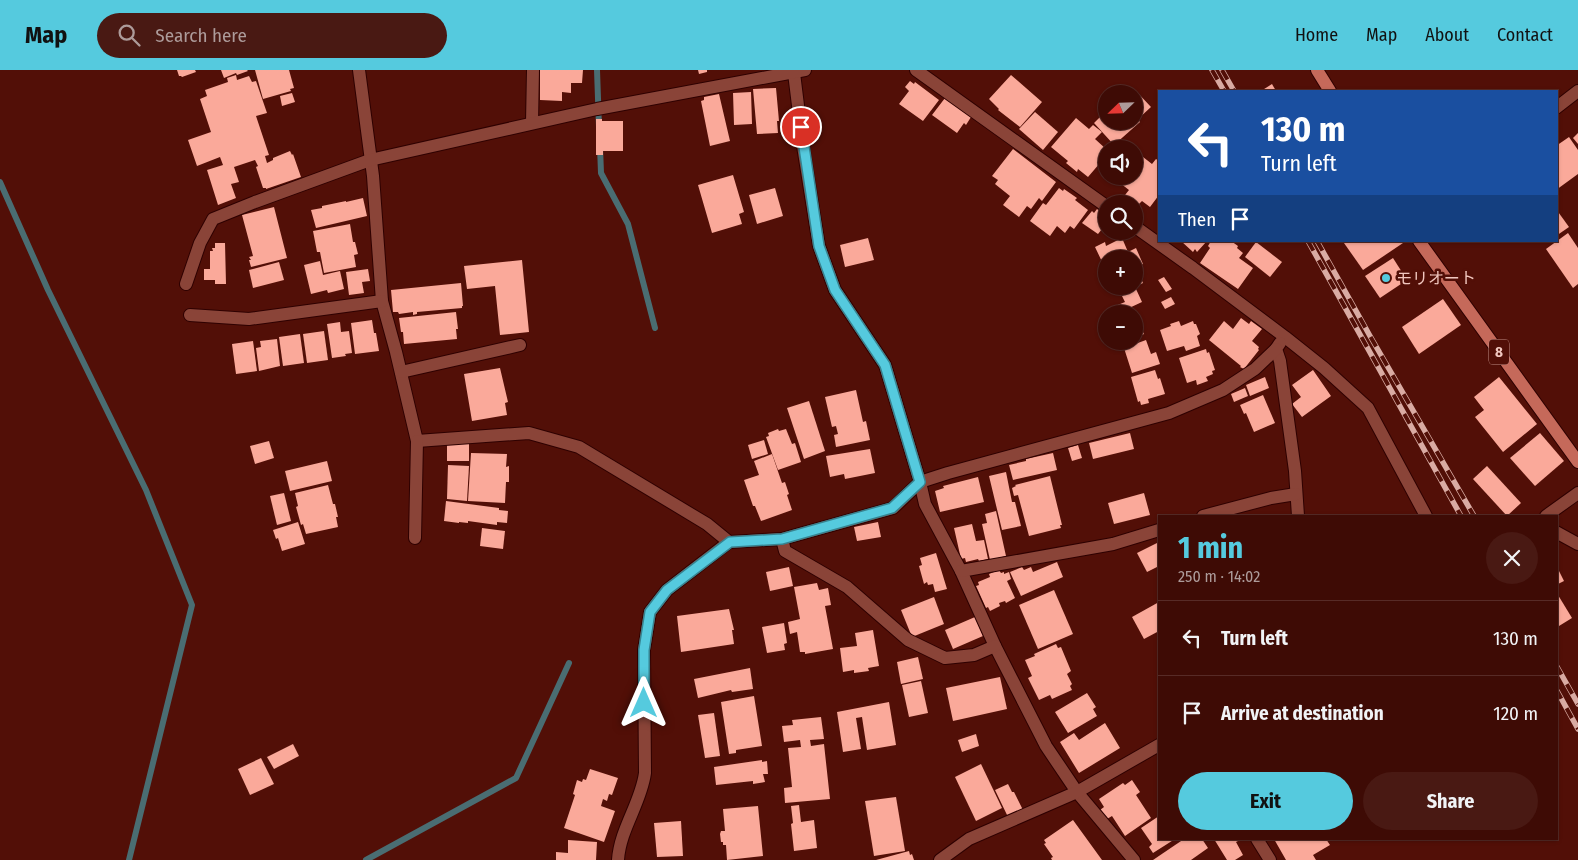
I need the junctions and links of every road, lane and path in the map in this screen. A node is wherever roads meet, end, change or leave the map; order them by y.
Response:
1 (359, 70) edge
2 (533, 70) edge
3 (916, 70) edge
4 (1317, 70) edge
5 (797, 71) edge
6 (1329, 90) edge
7 (1578, 91) edge
8 (1558, 106) edge
9 (532, 123) junction
10 (370, 160) junction
11 (1098, 200) edge
12 (1143, 232) edge
13 (1420, 242) edge
14 (186, 284) dead end
15 (382, 301) junction
16 (190, 315) dead end
17 (1285, 337) junction
18 (520, 345) dead end
19 (1276, 348) junction
20 (401, 372) junction
21 (417, 441) junction
22 (1578, 462) edge
23 (920, 482) junction
24 (1578, 493) edge
25 (1296, 494) junction
26 (1207, 515) edge
27 (1298, 515) edge
28 (1425, 515) edge
29 (1547, 515) edge
30 (1158, 530) edge
31 (1558, 533) edge
32 (414, 538) dead end
33 (782, 539) junction
34 (730, 542) junction
35 (1578, 544) edge
36 (961, 571) junction
37 (995, 646) junction
38 (1158, 745) edge
39 (1078, 792) junction
40 (1258, 840) edge
41 (953, 856) edge
42 (618, 860) edge
43 (940, 860) edge
44 (1134, 860) edge
45 (1270, 860) edge

1 - 10 street
2 - 9 street
3 - 11 street
4 - 6 main road
5 - 9 street
5 - 23 street
7 - 8 street
9 - 10 street
10 - 14 street
10 - 15 street
12 - 17 street
13 - 22 main road, 8
15 - 16 street
15 - 20 street
17 - 19 street
17 - 28 street
18 - 20 street
19 - 23 street
19 - 25 street
20 - 21 street
21 - 32 street
21 - 34 street
23 - 33 street
23 - 36 street
24 - 29 street
25 - 26 street
25 - 27 street
30 - 36 street
31 - 35 street
33 - 34 street
33 - 37 street
34 - 42 street
36 - 37 street
37 - 39 street
38 - 39 street
39 - 41 street
39 - 44 street
40 - 45 street
41 - 43 street

